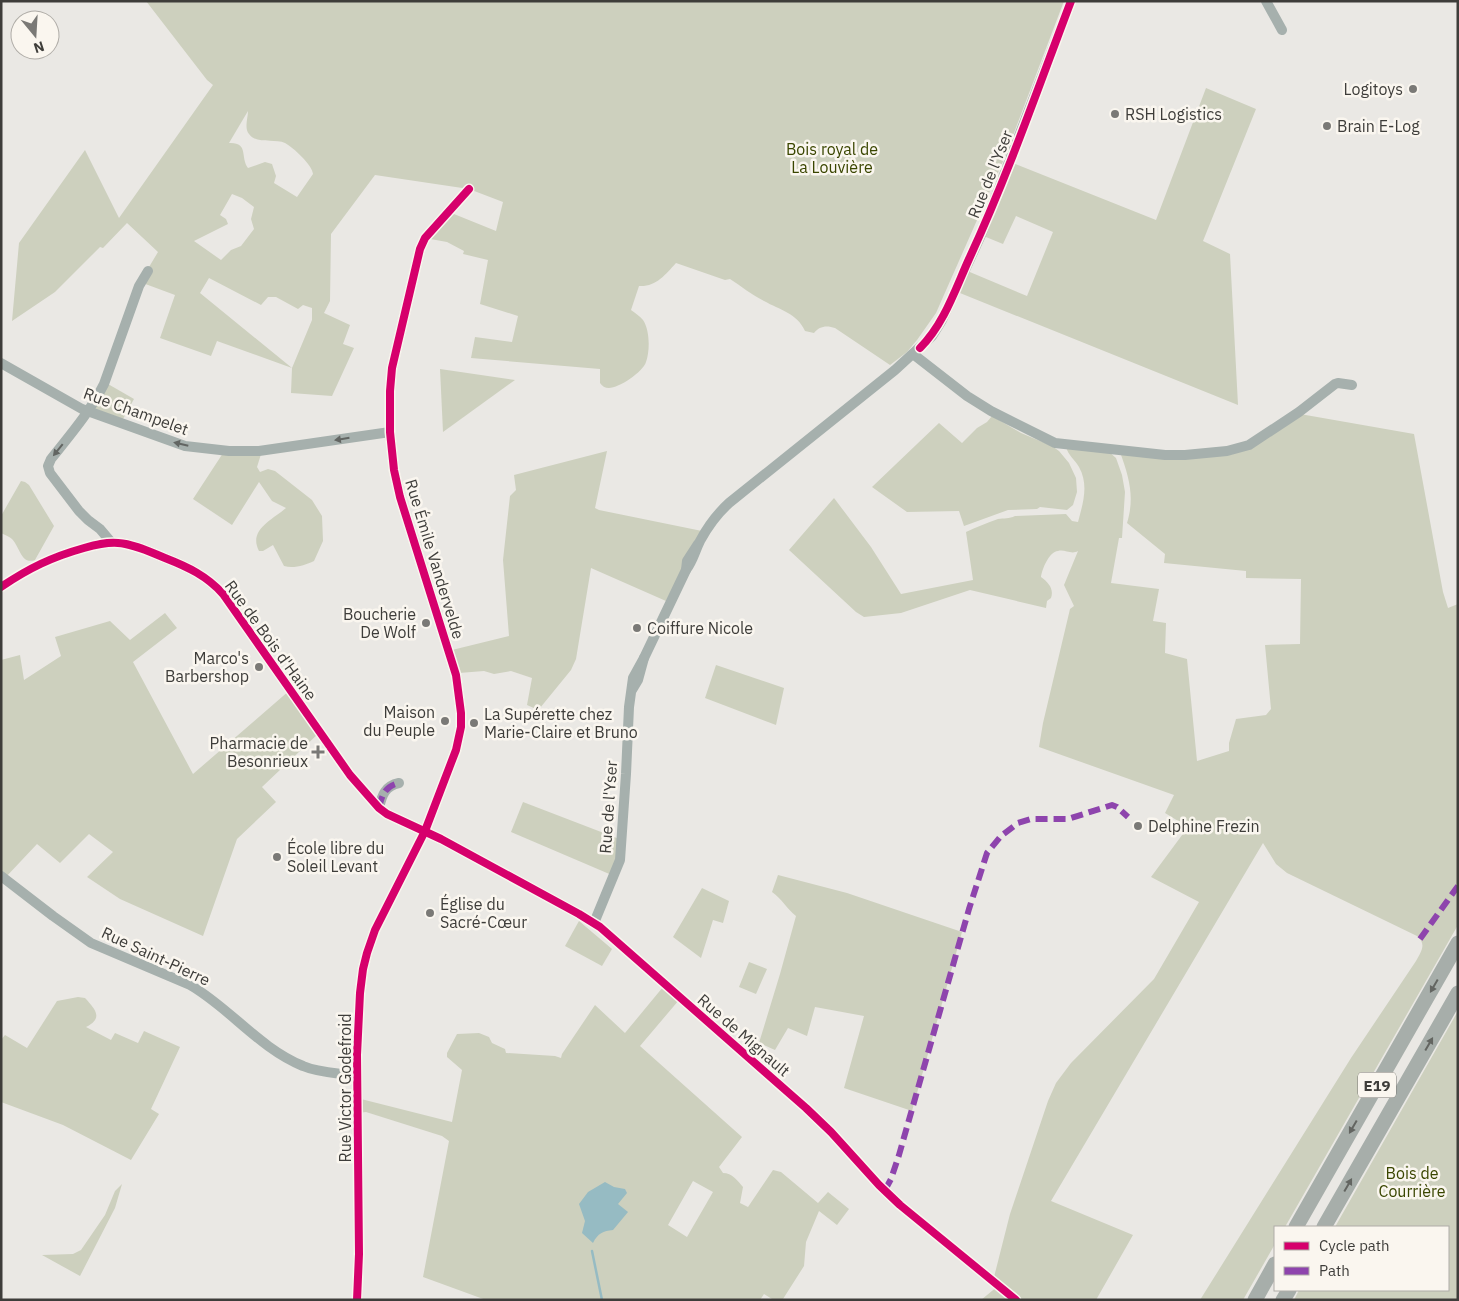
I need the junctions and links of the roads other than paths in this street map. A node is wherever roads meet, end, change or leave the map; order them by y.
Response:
1 (1071, 1) edge
2 (1266, 1) edge
3 (1282, 30) dead end
4 (469, 189) dead end
5 (148, 271) dead end
6 (913, 354) junction
7 (1, 362) edge
8 (1352, 385) dead end
9 (88, 412) junction
10 (390, 432) junction
11 (111, 542) junction
12 (1, 587) edge
13 (399, 782) dead end
14 (379, 808) junction
15 (424, 831) junction
16 (1, 876) edge
17 (594, 923) junction
18 (1458, 944) edge
19 (1458, 993) edge
20 (356, 1076) junction
21 (1297, 1226) edge
22 (1325, 1226) edge
23 (1274, 1266) edge
24 (357, 1300) edge
25 (1016, 1300) edge
26 (1255, 1300) edge

1 - 6 street, Rue de l'Yser
2 - 3 street
4 - 10 street, Rue Émile Vandervelde
5 - 9 street
6 - 8 street
6 - 17 street, Rue de l'Yser
7 - 9 street, Rue Champelet
10 -> 9 street, Rue Champelet
9 -> 11 street
10 - 15 street, Rue Émile Vandervelde
11 - 12 street, Rue de Bois d'Haine
11 - 14 street, Rue de Bois d'Haine
13 - 14 street
14 - 15 street, Rue de Bois d'Haine
15 - 17 street, Rue de Mignault
15 - 20 street, Rue Victor Godefroid
16 - 20 street, Rue Saint-Pierre
17 - 25 street, Rue de Mignault
18 -> 21 highway, E19
22 -> 19 highway, E19
20 - 24 street, Rue Victor Godefroid
23 - 26 highway

